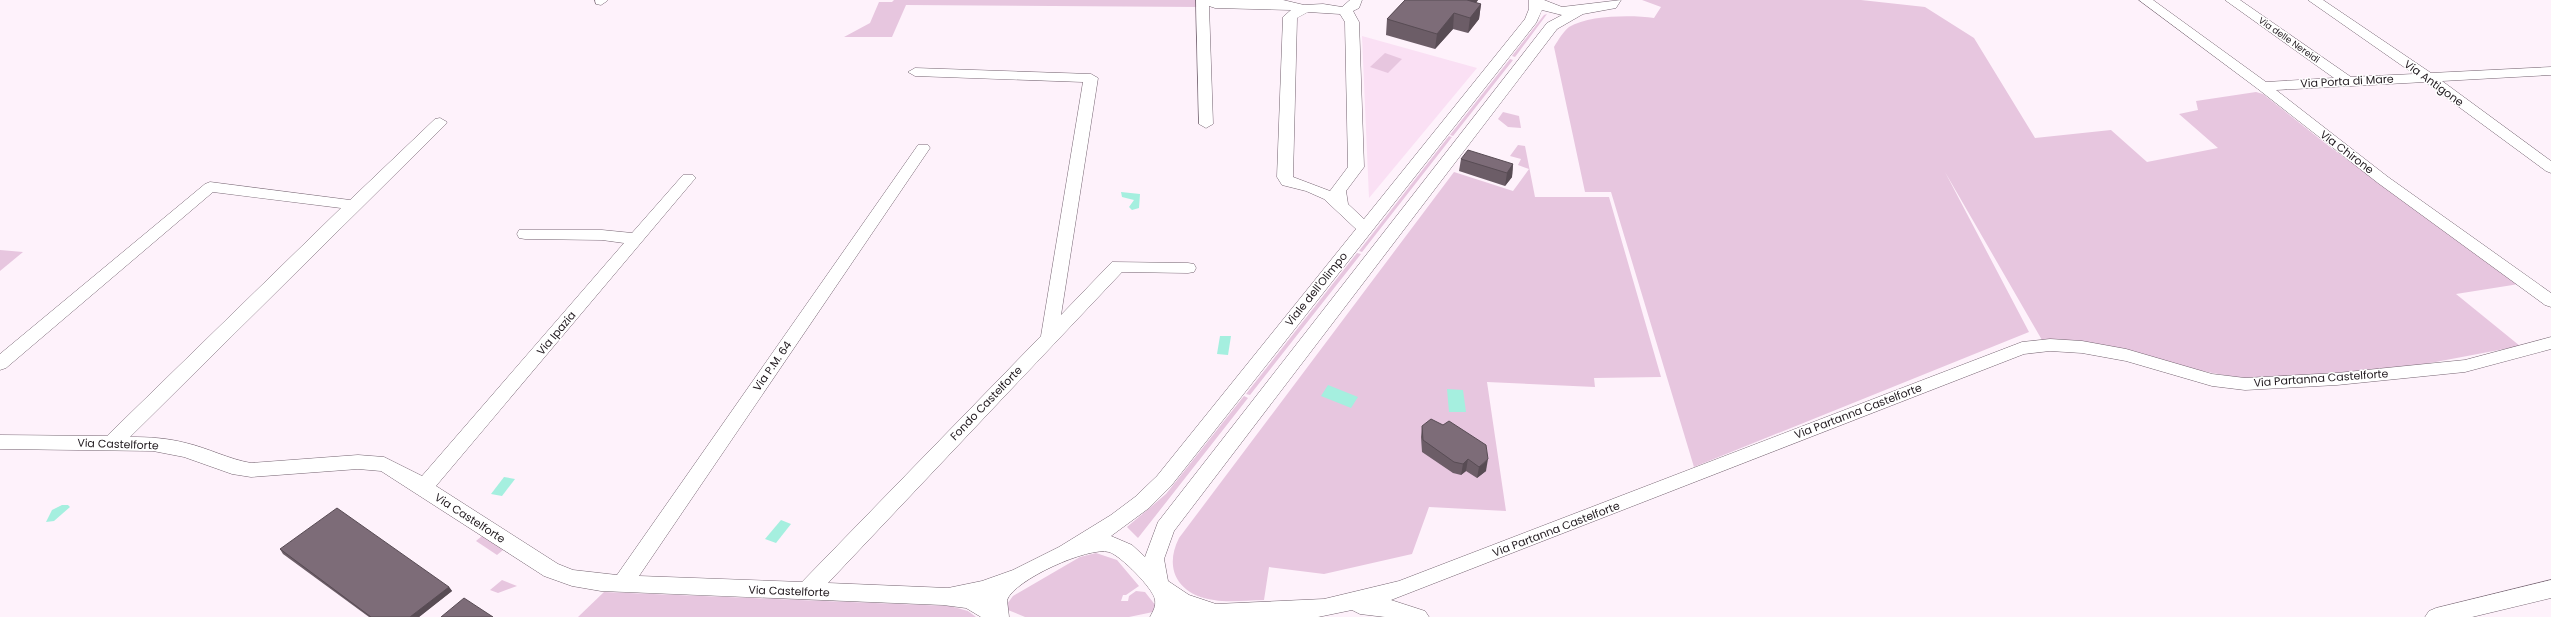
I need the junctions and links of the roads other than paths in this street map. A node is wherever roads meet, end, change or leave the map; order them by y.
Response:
1 (1202, 0) edge
2 (1208, 0) edge
3 (1356, 0) edge
4 (1536, 0) edge
5 (1615, 0) edge
6 (2145, 0) edge
7 (2231, 0) edge
8 (2314, 0) edge
9 (1303, 9) junction
10 (1580, 10) junction
11 (1344, 11) junction
12 (2551, 71) edge
13 (915, 72) dead end
14 (2426, 76) junction
15 (2346, 80) junction
16 (2263, 86) junction
17 (440, 122) dead end
18 (1206, 124) dead end
19 (923, 148) dead end
20 (2551, 168) edge
21 (688, 178) dead end
22 (354, 205) junction
23 (1340, 205) junction
24 (1365, 228) junction
25 (525, 234) dead end
26 (636, 239) junction
27 (1188, 268) dead end
28 (2551, 301) edge
29 (1049, 338) junction
30 (2551, 343) edge
31 (0, 364) edge
32 (0, 442) edge
33 (112, 443) junction
34 (424, 488) junction
35 (1066, 552) junction
36 (1031, 571) junction
37 (622, 584) junction
38 (1159, 586) junction
39 (2551, 589) edge
40 (806, 592) junction
41 (943, 596) junction
42 (1342, 605) junction
43 (2487, 611) edge
44 (1393, 613) edge
45 (1220, 614) edge
46 (997, 617) edge
47 (1161, 617) edge
48 (1180, 617) edge
49 (1418, 617) edge
50 (2436, 617) edge

1 - 18 street
2 - 9 street
3 - 11 street
4 - 10 street
4 - 24 street, Viale dell'Olimpo
5 - 10 street
6 - 16 street, Via Chirone
7 - 15 street, Via delle Nereidi
8 - 14 street, Via Antigone
9 - 11 street
9 - 23 street
10 - 38 street
11 - 23 street
12 - 14 street, Via Porta di Mare
13 - 29 street
14 - 15 street, Via Porta di Mare
14 - 20 street, Via Antigone
15 - 16 street, Via Porta di Mare
16 - 28 street, Via Chirone
17 - 22 street
19 - 37 street, Via P.M. 64
21 - 26 street, Via Ipazia
22 - 31 street
22 - 33 street
23 - 24 street
24 - 35 street, Viale dell'Olimpo
25 - 26 street
26 - 34 street, Via Ipazia
27 - 29 street, Fondo Castelforte
29 - 40 street, Fondo Castelforte
30 - 42 street, Via Partanna Castelforte
32 - 33 street, Via Castelforte
33 - 34 street, Via Castelforte
34 - 37 street, Via Castelforte
35 - 36 street
35 - 38 street
36 - 41 street, Via Castelforte
36 - 46 street
37 - 40 street, Via Castelforte
38 - 45 street
38 - 47 street
39 - 43 street
40 - 41 street, Via Castelforte
41 - 46 street, Via Castelforte
42 - 44 street
42 - 45 street, Via Partanna Castelforte
43 - 50 street
44 - 49 street
45 - 48 street, Via Partanna Castelforte

